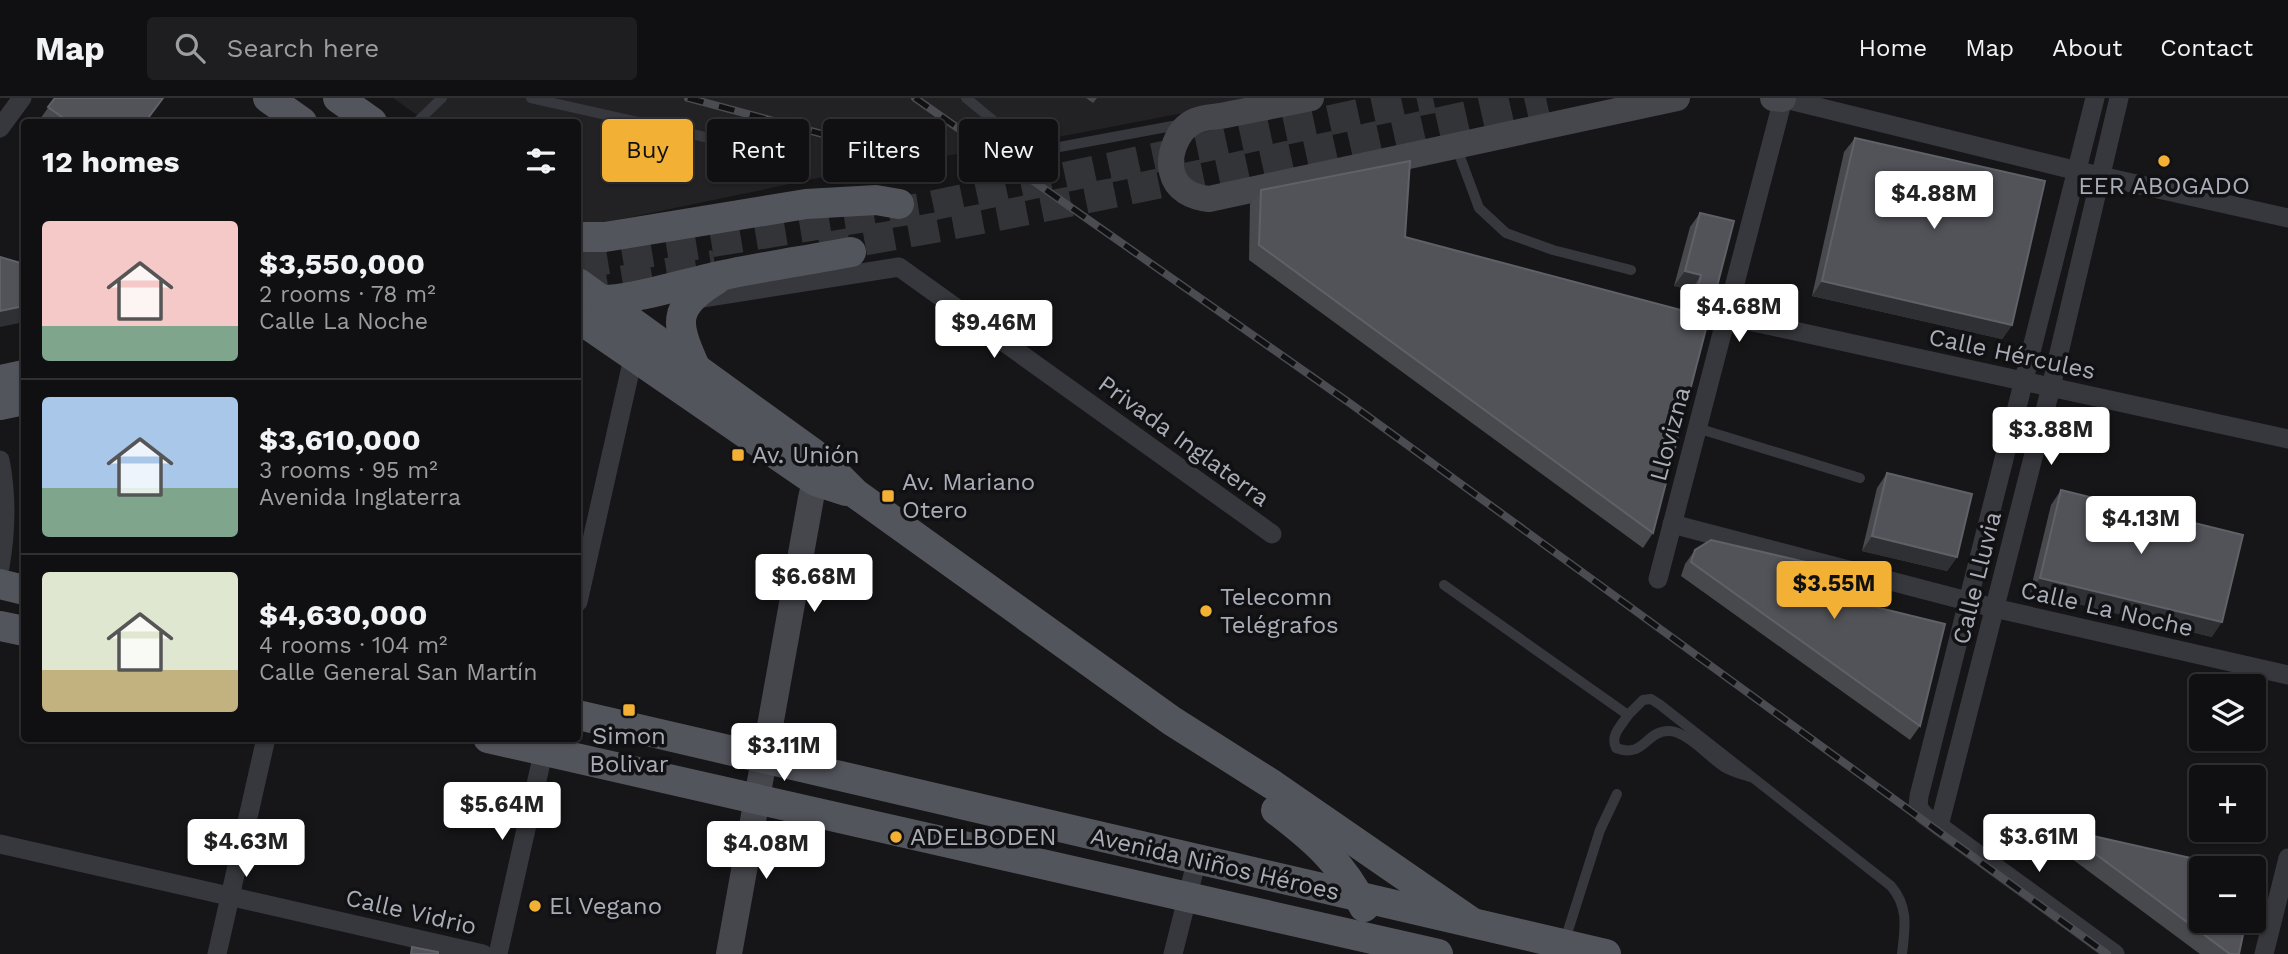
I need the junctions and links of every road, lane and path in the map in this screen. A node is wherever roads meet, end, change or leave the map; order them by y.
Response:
1 (268, 98) edge
2 (338, 98) edge
3 (442, 98) edge
4 (531, 98) edge
5 (966, 98) edge
6 (1311, 98) edge
7 (1677, 98) edge
8 (1773, 98) edge
9 (1782, 98) edge
10 (2095, 98) edge
11 (2119, 98) edge
12 (14, 101) edge
13 (1244, 104) edge
14 (298, 119) edge
15 (368, 119) edge
16 (420, 119) edge
17 (1194, 121) junction
18 (0, 128) edge
19 (707, 137) edge
20 (1456, 145) junction
21 (2078, 171) junction
22 (2101, 176) junction
23 (899, 204) dead end
24 (2288, 218) edge
25 (581, 237) edge
26 (851, 253) tunnel mouth
27 (1631, 270) dead end
28 (724, 275) junction
29 (583, 299) edge
30 (688, 301) junction
31 (1726, 316) junction
32 (633, 358) junction
33 (696, 369) junction
34 (2024, 381) junction
35 (2051, 387) junction
36 (1697, 428) junction
37 (2288, 439) edge
38 (0, 460) edge
39 (818, 470) junction
40 (1860, 478) dead end
41 (2, 500) edge
42 (1672, 524) junction
43 (1272, 534) dead end
44 (0, 567) edge
45 (1658, 579) dead end
46 (0, 584) edge
47 (1444, 585) dead end
48 (21, 589) edge
49 (581, 589) edge
50 (1969, 601) junction
51 (1994, 608) junction
52 (0, 626) edge
53 (21, 630) edge
54 (2288, 676) edge
55 (1628, 715) junction
56 (581, 716) edge
57 (1172, 721) junction
58 (265, 742) edge
59 (521, 742) edge
60 (545, 745) edge
61 (764, 758) junction
62 (1757, 780) junction
63 (1617, 794) dead end
64 (757, 800) junction
65 (1939, 826) junction
66 (0, 844) edge
67 (2288, 858) edge
68 (1196, 859) junction
69 (2284, 889) edge
70 (230, 897) junction
71 (1187, 897) junction
72 (1360, 898) junction
73 (1473, 923) junction
74 (1382, 941) junction
75 (1568, 949) edge
76 (217, 954) edge
77 (483, 954) edge
78 (498, 954) edge
79 (729, 954) edge
80 (1173, 954) edge
81 (1438, 954) edge
82 (1606, 954) edge
83 (1902, 954) edge
84 (2115, 954) edge
85 (2264, 954) edge

1 - 14 main road
2 - 15 main road
3 - 16 lane
4 - 19 lane
5 - 17 lane
6 - 13 main road
7 - 20 main road
8 - 9 main road
9 - 21 street
9 - 31 street, Llovizna
10 - 21 street, Calle Lluvia
11 - 22 street, Calle Lluvia
12 - 18 street
13 - 17 main road
17 - 20 main road
20 - 27 lane
21 - 22 street
21 - 34 street, Calle Lluvia
22 - 24 street
22 - 35 street, Calle Lluvia
23 - 25 main road
26 - 28 main road
28 - 29 main road
28 - 30 main road
29 - 32 main road
29 - 33 main road
30 - 33 main road
30 - 43 street, Privada Inglaterra
31 - 34 street, Calle Hércules
31 - 36 street, Llovizna
32 - 39 main road
32 - 49 street
33 - 39 main road
34 - 35 street, Calle Hércules
34 - 50 street, Calle Lluvia
35 - 37 street, Calle Hércules
35 - 51 street, Calle Lluvia
36 - 40 lane
36 - 42 street, Llovizna
38 - 41 street
39 - 57 main road
39 - 61 main road
41 - 44 street
42 - 45 street, Llovizna
42 - 50 street, Calle La Noche
46 - 48 main road
47 - 55 lane
50 - 51 street, Calle La Noche
50 - 65 street, Calle Lluvia
51 - 54 street, Calle La Noche
51 - 65 street, Calle Lluvia
52 - 53 main road
55 - 62 lane
55 - 62 lane
56 - 61 main road, Avenida Niños Héroes
57 - 72 main road
57 - 73 main road
58 - 70 street
59 - 60 main road, Avenida Niños Héroes
60 - 64 main road, Avenida Niños Héroes
60 - 78 street
61 - 64 main road
61 - 68 main road, Avenida Niños Héroes
62 - 83 lane
63 - 75 lane
64 - 71 main road, Avenida Niños Héroes
64 - 79 main road
65 - 84 street
66 - 70 street, Calle Vidrio
67 - 69 street
68 - 71 street
68 - 72 main road, Avenida Niños Héroes
69 - 85 street
70 - 76 street
70 - 77 street, Calle Vidrio
71 - 74 main road, Avenida Niños Héroes
71 - 80 street
72 - 73 main road, Avenida Niños Héroes
72 - 74 main road
73 - 75 main road, Avenida Niños Héroes
74 - 81 main road, Avenida Niños Héroes
75 - 82 main road, Avenida Niños Héroes

